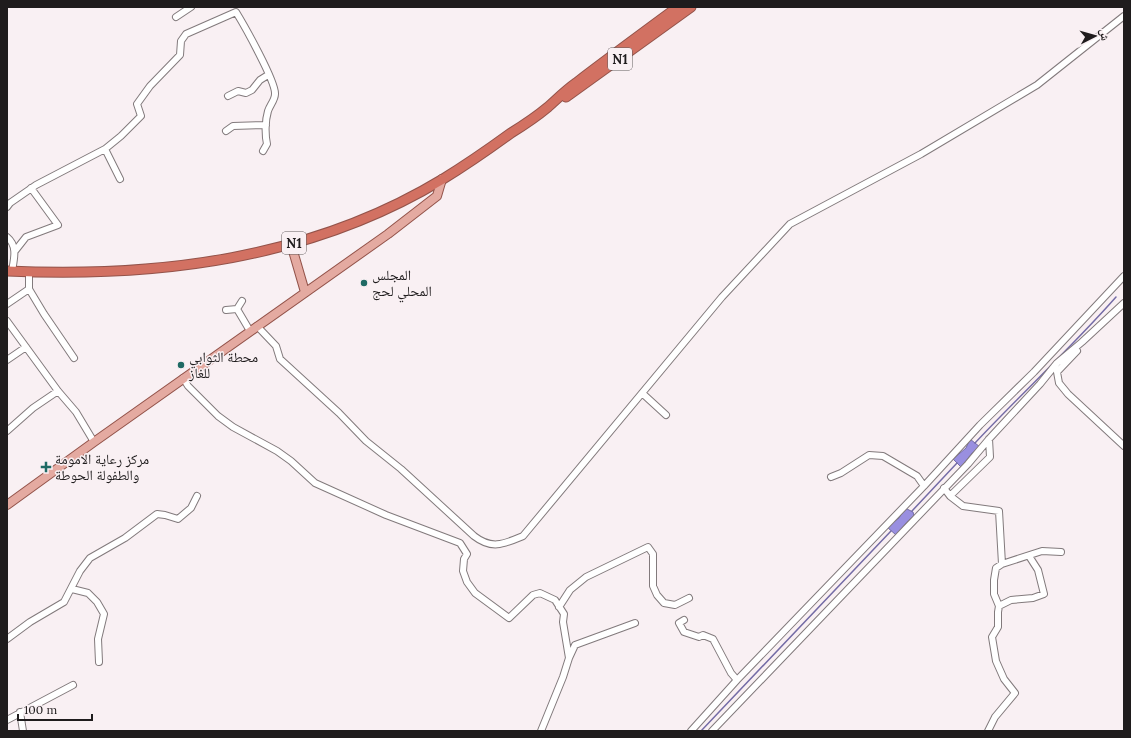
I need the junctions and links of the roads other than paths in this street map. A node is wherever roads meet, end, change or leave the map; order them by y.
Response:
1 (191, 7) edge
2 (678, 7) edge
3 (691, 7) edge
4 (1124, 16) edge
5 (176, 17) dead end
6 (268, 74) junction
7 (228, 96) dead end
8 (548, 108) junction
9 (266, 125) junction
10 (226, 131) dead end
11 (105, 149) junction
12 (263, 151) dead end
13 (120, 179) dead end
14 (442, 179) junction
15 (31, 188) junction
16 (7, 207) edge
17 (7, 237) edge
18 (291, 244) junction
19 (15, 251) junction
20 (10, 271) edge
21 (29, 272) junction
22 (1124, 276) edge
23 (29, 289) junction
24 (305, 292) junction
25 (242, 301) dead end
26 (1124, 303) edge
27 (7, 304) edge
28 (237, 309) junction
29 (226, 310) dead end
30 (7, 321) edge
31 (254, 328) junction
32 (26, 348) junction
33 (74, 358) dead end
34 (7, 360) edge
35 (1054, 371) junction
36 (183, 378) junction
37 (58, 391) junction
38 (642, 393) junction
39 (666, 415) dead end
40 (8, 427) edge
41 (989, 439) junction
42 (94, 442) junction
43 (1124, 446) edge
44 (831, 477) dead end
45 (924, 486) junction
46 (944, 488) junction
47 (197, 496) dead end
48 (950, 496) junction
49 (7, 505) edge
50 (1061, 552) dead end
51 (1029, 556) junction
52 (1002, 564) junction
53 (72, 589) junction
54 (688, 598) dead end
55 (1000, 606) junction
56 (559, 607) junction
57 (684, 620) dead end
58 (634, 623) dead end
59 (7, 639) edge
60 (569, 658) junction
61 (99, 662) dead end
62 (737, 680) junction
63 (72, 685) dead end
64 (20, 712) junction
65 (7, 720) edge
66 (23, 731) edge
67 (541, 731) edge
68 (691, 731) edge
69 (712, 731) edge
70 (988, 731) edge

1 - 5 street
2 - 8 highway, N1
3 - 8 highway, N1
4 - 38 street
6 - 7 street
6 - 9 street
6 - 11 street
8 - 14 highway, N1
9 - 10 street
9 - 12 street
11 - 13 street
11 - 15 street
14 - 18 highway, N1
14 - 24 main road
15 - 16 street
15 - 19 street
17 - 19 street
18 - 21 highway, N1
18 - 24 main road
19 - 20 street
20 - 21 highway, N1
21 - 23 street
22 - 45 street
23 - 27 street
23 - 33 street
24 - 31 main road
25 - 28 street
26 - 35 street
28 - 29 street
28 - 31 street
30 - 32 street
31 - 36 main road
31 - 38 street
32 - 34 street
32 - 37 street
35 - 41 street
35 - 43 street
36 - 42 main road
36 - 56 street
37 - 40 street
37 - 42 street
38 - 39 street
41 - 46 street
41 - 48 street
42 - 49 main road
44 - 45 street
45 - 62 street
46 - 48 street
46 - 69 street
47 - 53 street
48 - 52 street
50 - 51 street
51 - 52 street
51 - 55 street
52 - 55 street
53 - 59 street
53 - 61 street
54 - 56 street
55 - 70 street
56 - 60 street
57 - 62 street
58 - 60 street
60 - 67 street
62 - 68 street
63 - 64 street
64 - 65 street
64 - 66 street

